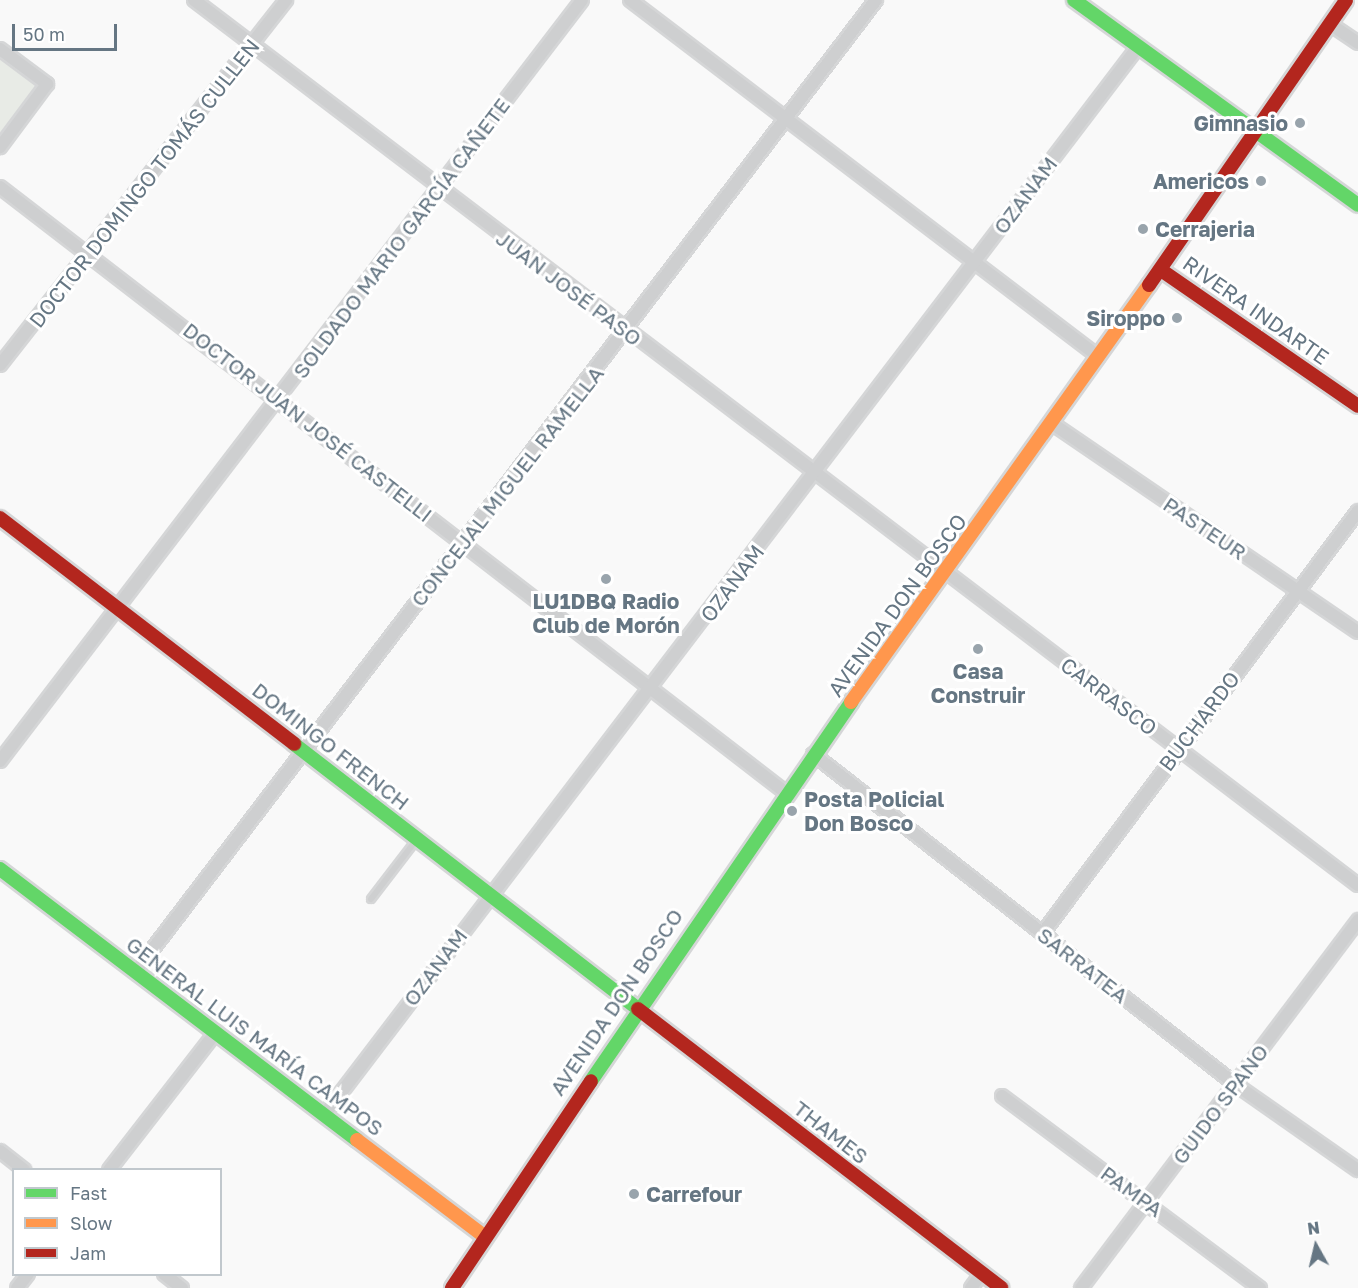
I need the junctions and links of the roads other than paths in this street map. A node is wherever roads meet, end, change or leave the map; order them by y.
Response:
1 (194, 0) edge
2 (286, 0) edge
3 (582, 0) edge
4 (630, 0) edge
5 (876, 0) edge
6 (1074, 0) edge
7 (1346, 0) edge
8 (1330, 24) junction
9 (1358, 43) edge
10 (252, 44) junction
11 (1137, 48) junction
12 (0, 49) edge
13 (788, 120) junction
14 (1253, 135) junction
15 (0, 147) edge
16 (0, 187) edge
17 (440, 189) junction
18 (1358, 206) edge
19 (90, 254) junction
20 (974, 263) junction
21 (1161, 270) junction
22 (626, 331) junction
23 (4, 351) edge
24 (1099, 357) junction
25 (0, 365) edge
26 (279, 398) junction
27 (1358, 406) edge
28 (1053, 424) junction
29 (816, 472) junction
30 (1358, 511) edge
31 (0, 518) edge
32 (463, 544) junction
33 (946, 574) junction
34 (1298, 592) junction
35 (120, 608) junction
36 (1358, 632) edge
37 (653, 687) junction
38 (1178, 747) junction
39 (300, 750) junction
40 (813, 754) junction
41 (0, 762) edge
42 (785, 792) junction
43 (417, 839) junction
44 (0, 869) edge
45 (1358, 885) edge
46 (490, 894) junction
47 (371, 899) dead end
48 (1358, 920) edge
49 (1042, 934) junction
50 (136, 971) junction
51 (636, 1008) junction
52 (216, 1032) junction
53 (1235, 1083) junction
54 (1002, 1096) dead end
55 (324, 1115) junction
56 (0, 1151) edge
57 (21, 1168) edge
58 (111, 1168) edge
59 (1358, 1170) edge
60 (1147, 1202) junction
61 (484, 1236) junction
62 (981, 1274) junction
63 (27, 1276) edge
64 (165, 1276) edge
65 (17, 1288) edge
66 (182, 1288) edge
67 (441, 1288) edge
68 (452, 1288) edge
69 (971, 1288) edge
70 (1001, 1288) edge
71 (1082, 1288) edge
72 (1260, 1288) edge

1 - 10 street, JUAN JOSÉ PASO
2 - 10 street, DOCTOR DOMINGO TOMÁS CULLEN
3 - 17 street, SOLDADO MARIO GARCÍA CAÑETE
4 - 13 street
5 - 13 street, CONCEJAL MIGUEL RAMELLA
6 - 11 main road
7 - 8 main road, AVENIDA DON BOSCO
8 - 9 street
8 - 14 main road, AVENIDA DON BOSCO
10 - 17 street, JUAN JOSÉ PASO
10 - 19 street, DOCTOR DOMINGO TOMÁS CULLEN
11 - 14 main road
11 - 20 street, OZANAM
12 - 15 street
13 - 20 street
13 - 22 street, CONCEJAL MIGUEL RAMELLA
14 - 18 main road
14 - 21 main road, AVENIDA DON BOSCO
16 - 19 street, DOCTOR JUAN JOSÉ CASTELLI
17 - 22 street, JUAN JOSÉ PASO
17 - 26 street, SOLDADO MARIO GARCÍA CAÑETE
19 - 23 street, DOCTOR DOMINGO TOMÁS CULLEN
19 - 26 street, DOCTOR JUAN JOSÉ CASTELLI
20 - 24 street
20 - 29 street, OZANAM
21 - 24 main road, AVENIDA DON BOSCO
21 - 27 main road, RIVERA INDARTE
22 - 29 street, JUAN JOSÉ PASO
22 - 32 street, CONCEJAL MIGUEL RAMELLA
23 - 25 street, DOCTOR DOMINGO TOMÁS CULLEN
24 - 28 main road, AVENIDA DON BOSCO
26 - 32 street, DOCTOR JUAN JOSÉ CASTELLI
26 - 35 street, SOLDADO MARIO GARCÍA CAÑETE
28 - 33 main road, AVENIDA DON BOSCO
28 - 34 street, PASTEUR
29 - 33 street, JUAN JOSÉ PASO
29 - 37 street, OZANAM
30 - 34 street, BUCHARDO
31 - 35 main road, DOMINGO FRENCH
32 - 37 street, DOCTOR JUAN JOSÉ CASTELLI
32 - 39 street, CONCEJAL MIGUEL RAMELLA
33 - 38 street, CARRASCO
33 - 40 main road, AVENIDA DON BOSCO
34 - 36 street, PASTEUR
34 - 38 street, BUCHARDO
35 - 39 main road, DOMINGO FRENCH
35 - 41 street, SOLDADO MARIO GARCÍA CAÑETE
37 - 42 street, DOCTOR JUAN JOSÉ CASTELLI
37 - 46 street, OZANAM
38 - 45 street, CARRASCO
38 - 49 street, BUCHARDO
39 - 43 main road, DOMINGO FRENCH
39 - 50 street, CONCEJAL MIGUEL RAMELLA
40 - 42 main road, AVENIDA DON BOSCO
40 - 49 street, SARRATEA
42 - 51 main road, AVENIDA DON BOSCO
43 - 46 main road, DOMINGO FRENCH
43 - 47 lane
44 - 50 main road, GENERAL LUIS MARÍA CAMPOS
46 - 51 main road, DOMINGO FRENCH
46 - 55 street, OZANAM
48 - 53 street, GUIDO SPANO
49 - 53 street, SARRATEA
50 - 52 main road, GENERAL LUIS MARÍA CAMPOS
51 - 61 main road, AVENIDA DON BOSCO
51 - 62 main road, THAMES
52 - 55 main road, GENERAL LUIS MARÍA CAMPOS
52 - 58 street
53 - 59 street, SARRATEA
53 - 60 street, GUIDO SPANO
54 - 60 street, PAMPA
55 - 61 main road, GENERAL LUIS MARÍA CAMPOS
56 - 57 street
60 - 71 street, GUIDO SPANO
60 - 72 street, PAMPA
61 - 67 main road, AVENIDA DON BOSCO
61 - 68 main road, AVENIDA DON BOSCO
62 - 69 street
62 - 70 main road, THAMES
63 - 65 street
64 - 66 street

